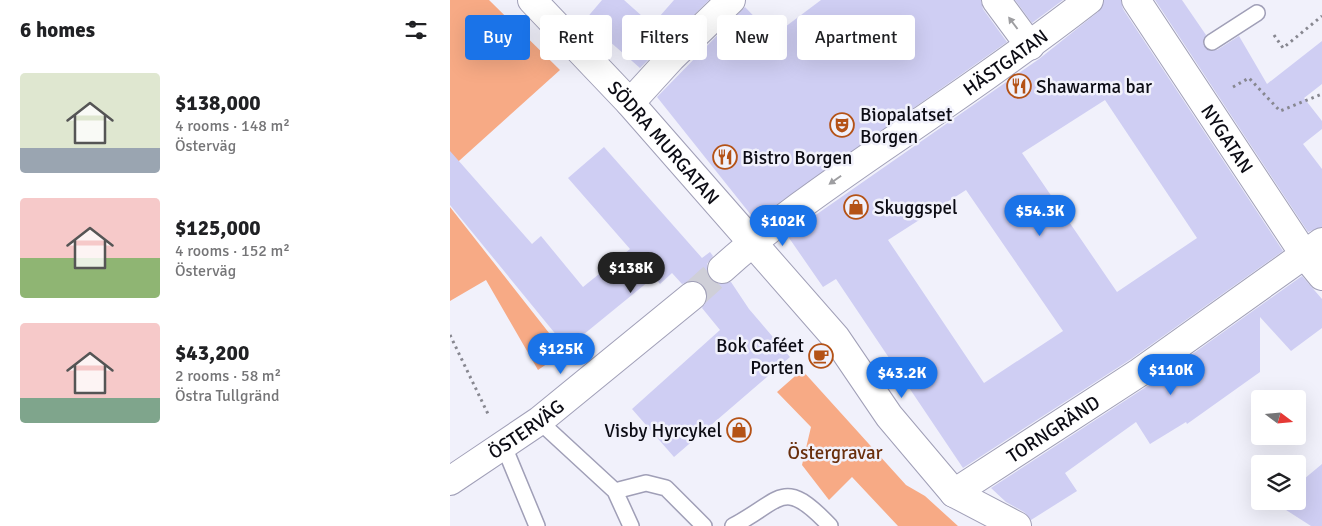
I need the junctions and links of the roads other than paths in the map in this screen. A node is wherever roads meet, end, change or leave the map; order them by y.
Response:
1 (532, 0) edge
2 (730, 0) edge
3 (996, 0) edge
4 (1089, 0) edge
5 (1136, 0) edge
6 (1256, 13) road end
7 (1212, 42) dead end
8 (1030, 46) junction
9 (630, 104) junction
10 (750, 243) junction
11 (1313, 248) edge
12 (722, 269) tunnel mouth
13 (1322, 276) edge
14 (692, 296) tunnel mouth
15 (539, 421) junction
16 (503, 444) junction
17 (450, 481) edge
18 (615, 491) junction
19 (954, 493) junction
20 (537, 526) edge
21 (631, 526) edge
22 (704, 526) edge
23 (733, 526) edge
24 (830, 526) edge
25 (1017, 526) edge

1 - 9 street, SÖDRA MURGATAN
2 - 9 street
8 -> 3 street
4 - 8 street, HÄSTGATAN
5 - 11 street, NYGATAN
6 - 7 lane
8 -> 10 street, HÄSTGATAN
9 - 10 street, SÖDRA MURGATAN
10 - 12 street
10 - 19 street, SÖDRA MURGATAN
11 - 13 street, NYGATAN
11 - 19 street, TORNGRÄND
14 - 15 street, ÖSTERVÄG
15 - 16 street, ÖSTERVÄG
15 - 18 lane
16 - 17 street, ÖSTERVÄG
16 - 20 lane
18 - 21 lane
18 - 22 lane
19 - 25 street
23 - 24 lane

